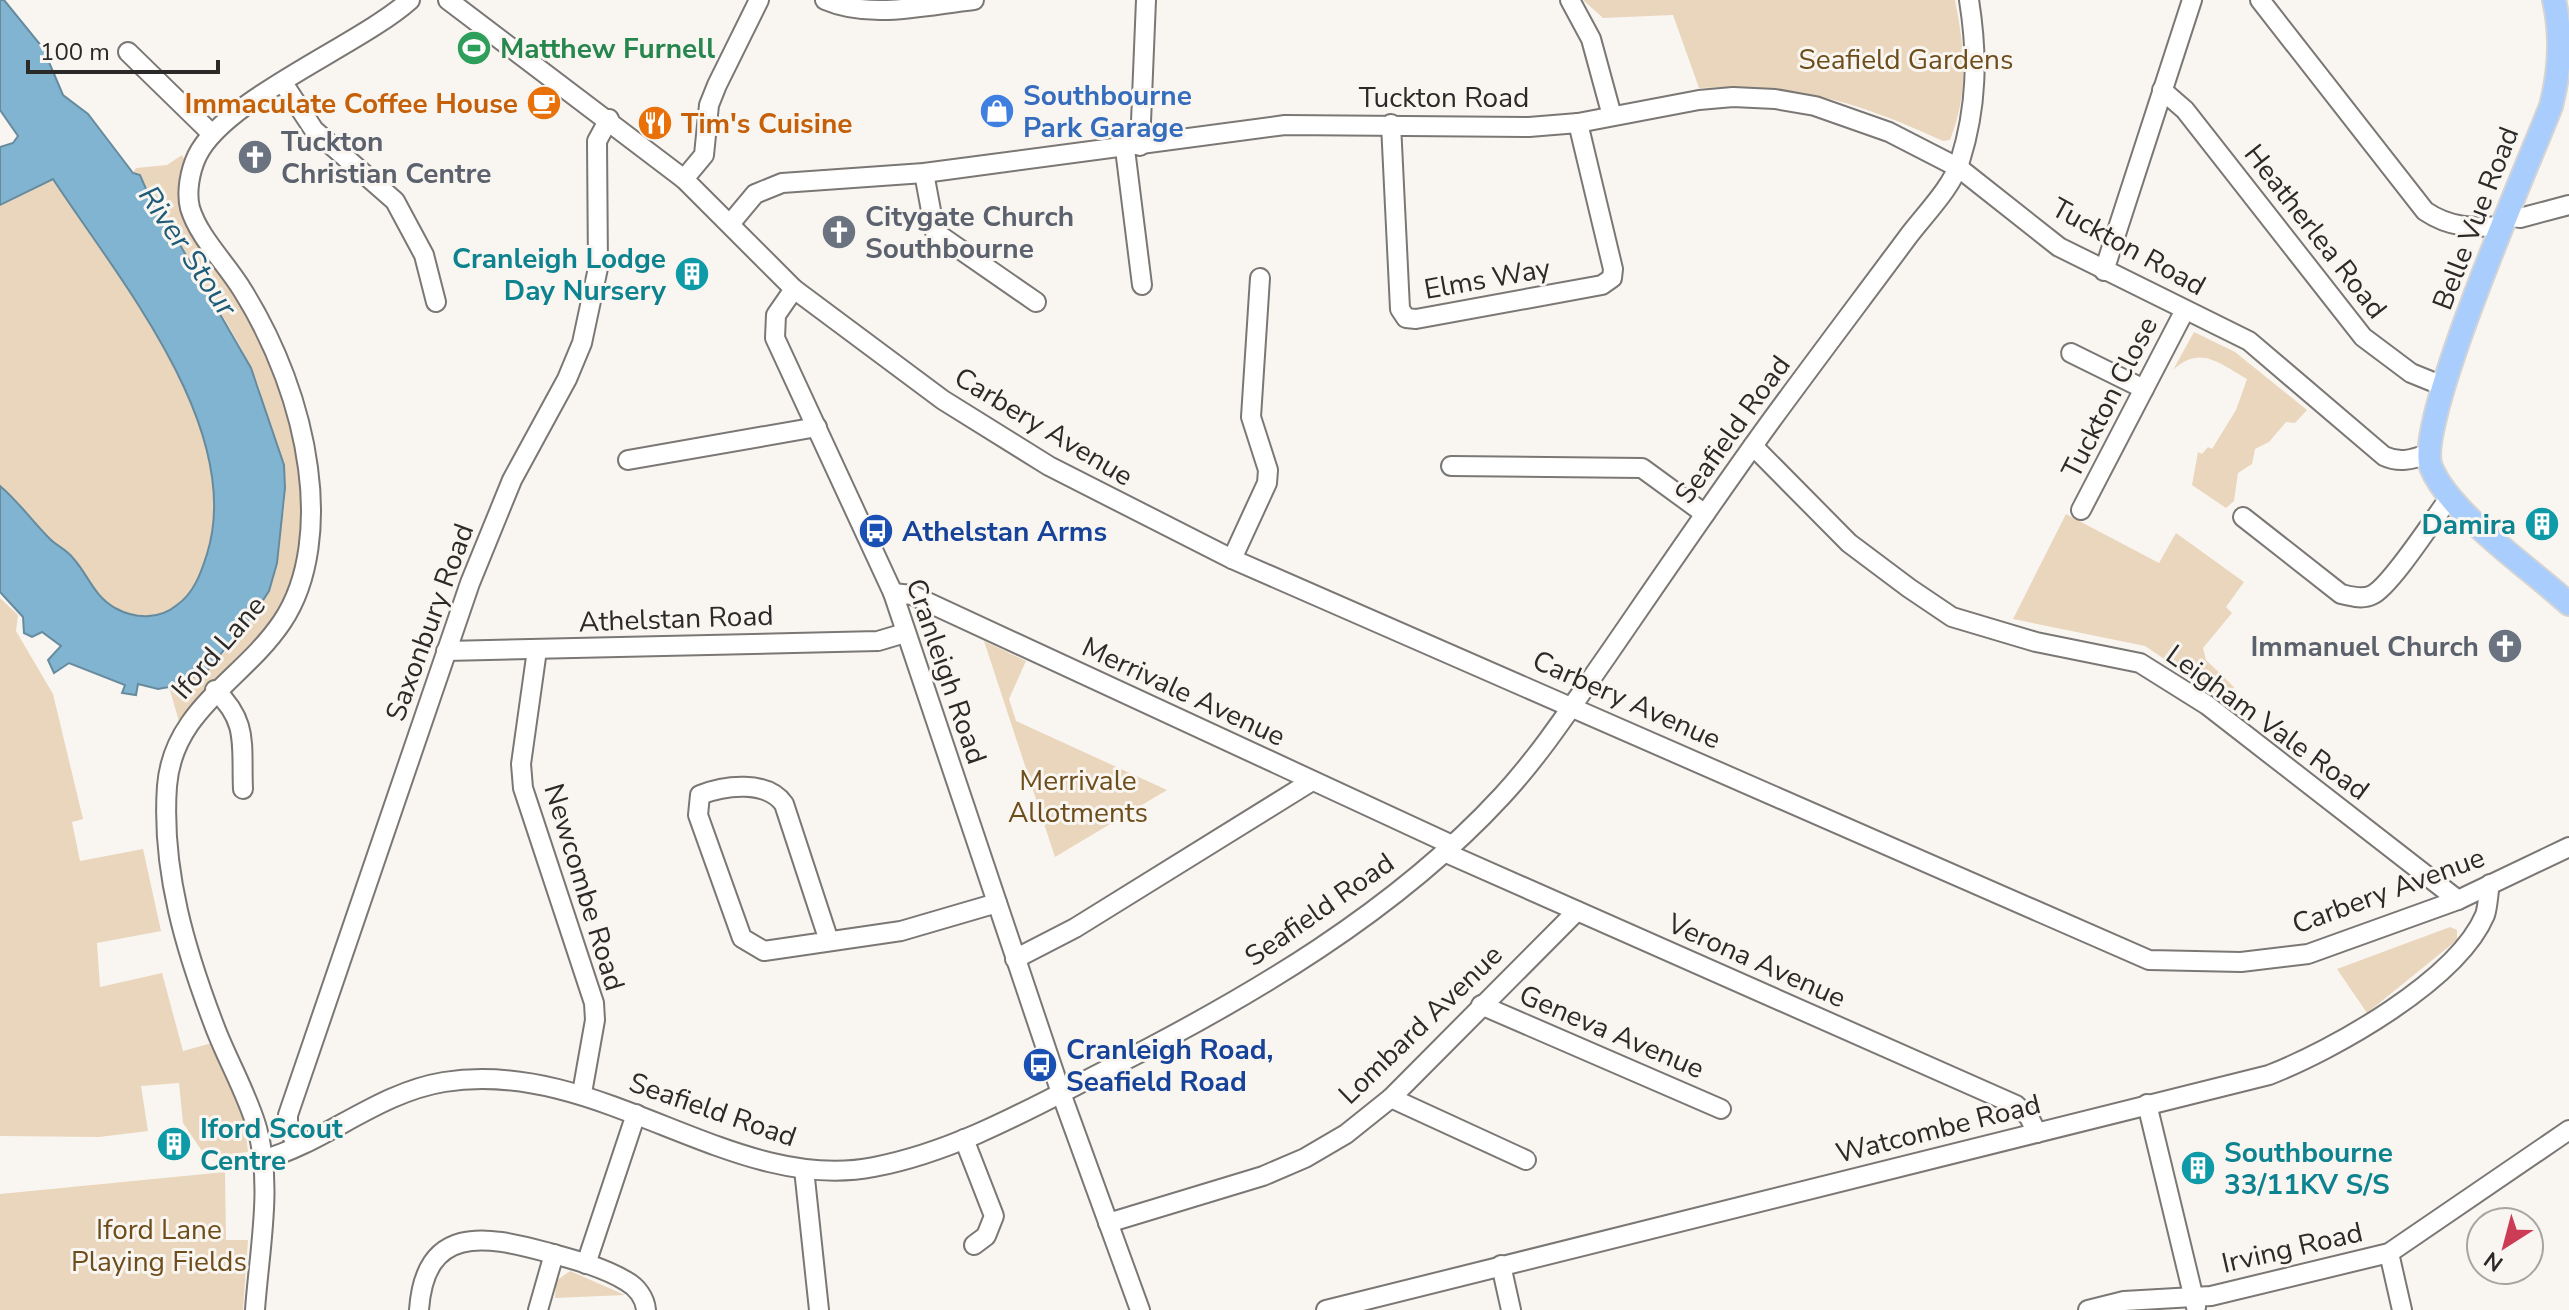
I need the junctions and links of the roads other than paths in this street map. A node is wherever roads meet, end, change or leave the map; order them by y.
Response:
1 (410, 0) edge
2 (448, 0) edge
3 (825, 0) edge
4 (974, 0) edge
5 (1146, 0) edge
6 (1570, 0) edge
7 (1969, 0) edge
8 (2192, 0) edge
9 (2260, 0) edge
10 (750, 3) edge
11 (2561, 12) edge
12 (128, 52) dead end
13 (283, 83) junction
14 (2162, 90) junction
15 (1612, 116) junction
16 (609, 119) junction
17 (1578, 123) junction
18 (1391, 124) junction
19 (212, 134) junction
20 (1133, 147) junction
21 (1959, 168) junction
22 (924, 173) junction
23 (684, 179) junction
24 (2569, 205) edge
25 (2505, 221) junction
26 (730, 224) junction
27 (2104, 271) junction
28 (1260, 278) dead end
29 (1142, 285) dead end
30 (794, 289) junction
31 (436, 302) dead end
32 (1036, 302) dead end
33 (2185, 310) junction
34 (2071, 353) dead end
35 (2443, 386) junction
36 (2144, 389) junction
37 (817, 427) junction
38 (1753, 446) junction
39 (2427, 454) junction
40 (628, 460) dead end
41 (1451, 466) dead end
42 (2450, 497) junction
43 (2081, 510) dead end
44 (1705, 514) junction
45 (2243, 517) dead end
46 (1232, 559) junction
47 (893, 593) junction
48 (2569, 604) edge
49 (905, 633) junction
50 (537, 650) junction
51 (446, 651) junction
52 (215, 690) junction
53 (1573, 705) junction
54 (1312, 781) junction
55 (243, 789) dead end
56 (2569, 847) edge
57 (1448, 848) junction
58 (2490, 884) junction
59 (2458, 900) junction
60 (997, 903) junction
61 (1577, 911) junction
62 (829, 941) junction
63 (1015, 959) junction
64 (1481, 1005) junction
65 (582, 1093) junction
66 (1061, 1093) junction
67 (1391, 1098) junction
68 (2147, 1104) junction
69 (1721, 1109) dead end
70 (636, 1114) junction
71 (2569, 1130) edge
72 (2037, 1133) junction
73 (964, 1139) junction
74 (297, 1146) junction
75 (262, 1160) junction
76 (1526, 1160) dead end
77 (804, 1169) junction
78 (1108, 1223) junction
79 (974, 1245) dead end
80 (2389, 1253) junction
81 (554, 1254) junction
82 (586, 1264) junction
83 (1501, 1265) junction
84 (2195, 1304) edge
85 (255, 1310) edge
86 (419, 1310) edge
87 (538, 1310) edge
88 (646, 1310) edge
89 (819, 1310) edge
90 (1140, 1310) edge
91 (1326, 1310) edge
92 (1511, 1310) edge
93 (2088, 1310) edge
94 (2402, 1310) edge

1 - 13 street, Iford Lane
2 - 16 street
3 - 4 street
5 - 20 street
6 - 15 street
7 - 21 street, Seafield Road
8 - 14 street
9 - 25 street
10 - 23 street
11 - 25 main road, Belle Vue Road
12 - 19 street
13 - 19 street, Iford Lane
13 - 31 street
14 - 27 street
14 - 35 street, Heatherlea Road
15 - 17 street, Tuckton Road
15 - 21 street, Tuckton Road
16 - 23 street
16 - 51 street, Saxonbury Road
17 - 18 street, Tuckton Road
17 - 18 street, Elms Way
18 - 20 street, Tuckton Road
19 - 52 street, Iford Lane
20 - 22 street, Tuckton Road
20 - 29 street
21 - 27 street, Tuckton Road
21 - 38 street, Seafield Road
22 - 26 street, Tuckton Road
22 - 32 street
23 - 26 street
24 - 25 street
25 - 35 main road, Belle Vue Road
26 - 30 street, Carbery Avenue
27 - 33 street, Tuckton Road
28 - 46 street
30 - 37 street, Cranleigh Road
30 - 46 street, Carbery Avenue
33 - 36 street, Tuckton Close
33 - 39 street, Tuckton Road
34 - 36 street
35 - 39 main road, Belle Vue Road
36 - 43 street, Tuckton Close
37 - 40 street
37 - 47 street, Cranleigh Road
38 - 44 street, Seafield Road
38 - 59 street, Leigham Vale Road
39 - 42 main road
41 - 44 street
42 - 45 street
42 - 48 main road
44 - 53 street, Seafield Road
46 - 53 street, Carbery Avenue
47 - 49 street, Cranleigh Road
47 - 54 street, Merrivale Avenue
49 - 50 street, Athelstan Road
49 - 60 street, Cranleigh Road
50 - 51 street, Athelstan Road
50 - 65 street, Newcombe Road
51 - 74 street, Saxonbury Road
52 - 55 street
52 - 75 street, Iford Lane
53 - 57 street, Seafield Road
53 - 59 street, Carbery Avenue
54 - 57 street, Merrivale Avenue
54 - 63 street
56 - 58 street, Carbery Avenue
57 - 61 street, Verona Avenue
57 - 66 street, Seafield Road
58 - 59 street, Carbery Avenue
58 - 68 street, Watcombe Road
60 - 62 street
60 - 63 street, Cranleigh Road
61 - 64 street, Lombard Avenue
61 - 72 street, Verona Avenue
62 - 62 street
63 - 66 street, Cranleigh Road
64 - 67 street, Lombard Avenue
64 - 69 street, Geneva Avenue
65 - 70 street, Seafield Road
65 - 74 street, Seafield Road
66 - 73 street, Seafield Road
66 - 78 street, Cranleigh Road
67 - 76 street
67 - 78 street, Lombard Avenue
68 - 72 street, Watcombe Road
68 - 84 street
70 - 77 street, Seafield Road
70 - 82 street
71 - 80 street, Irving Road
72 - 83 street, Watcombe Road
73 - 77 street, Seafield Road
73 - 79 street
74 - 75 street, Seafield Road
75 - 85 street, Iford Lane
77 - 89 street
78 - 90 street, Cranleigh Road
80 - 84 street, Irving Road
80 - 94 street
81 - 82 street
81 - 86 street
81 - 87 street
82 - 88 street
83 - 91 street, Watcombe Road
83 - 92 street
84 - 93 street, Irving Road

